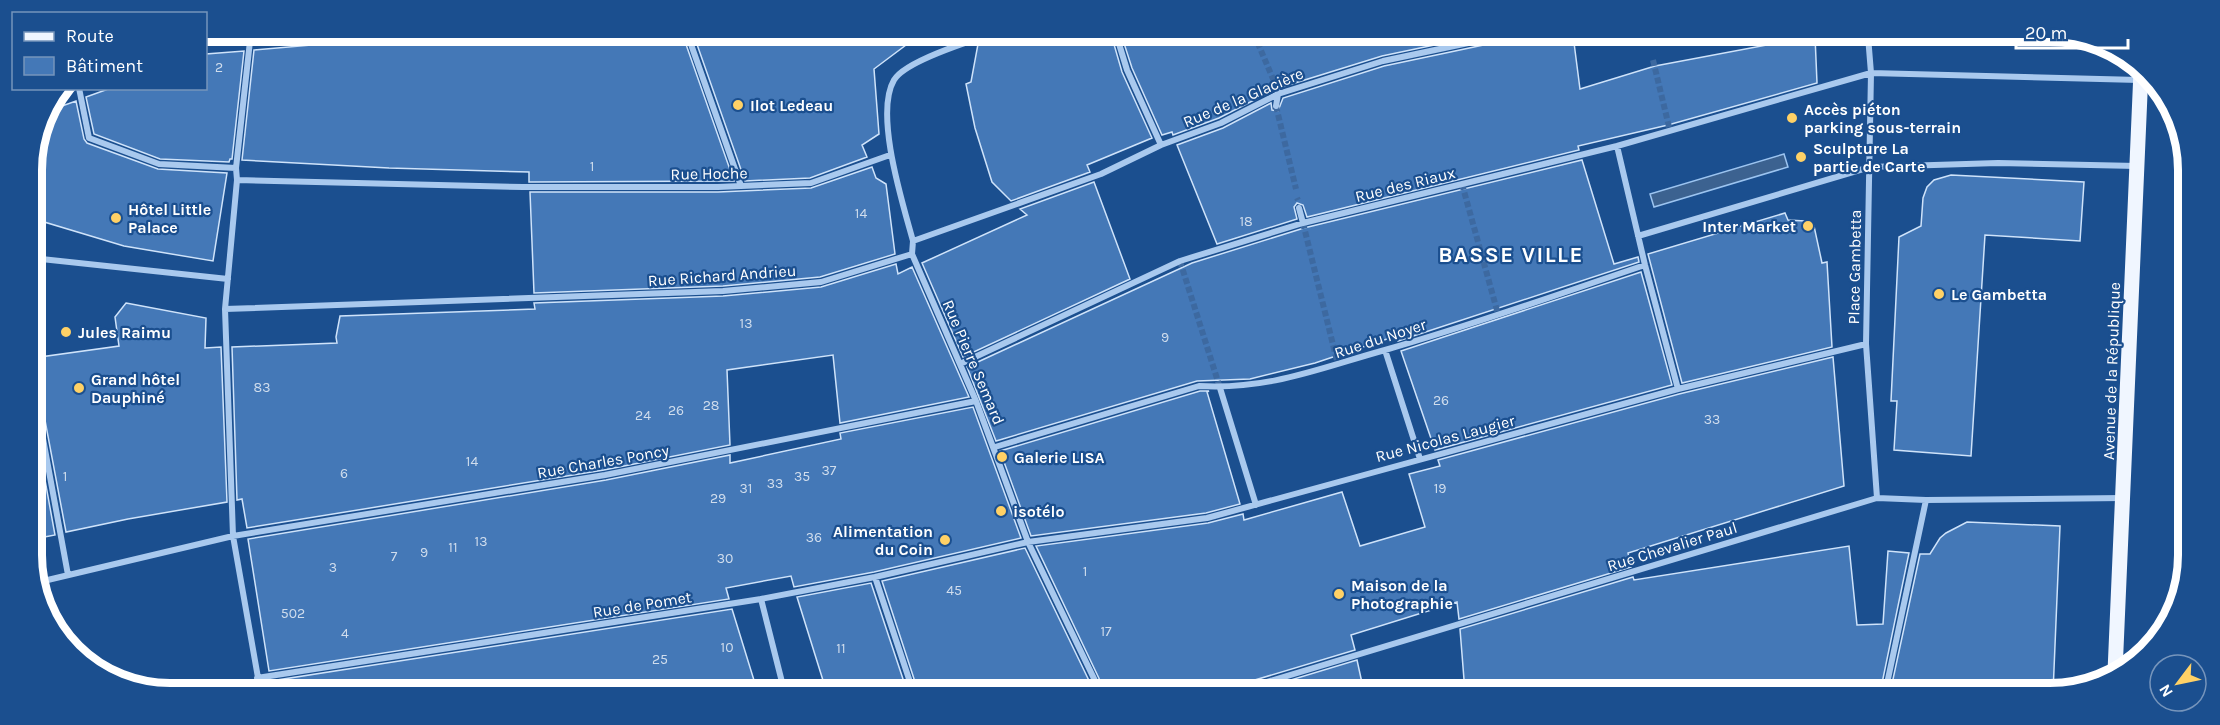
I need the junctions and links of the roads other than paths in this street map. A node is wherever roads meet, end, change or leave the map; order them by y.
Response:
1 (249, 42) edge
2 (690, 42) edge
3 (956, 42) edge
4 (967, 42) edge
5 (1118, 42) edge
6 (1473, 42) edge
7 (1868, 42) edge
8 (957, 45) junction
9 (1871, 74) junction
10 (2136, 76) edge
11 (2141, 81) edge
12 (1276, 86) tunnel mouth
13 (79, 90) edge
14 (1278, 94) junction
15 (1276, 106) tunnel mouth
16 (1161, 145) junction
17 (1617, 146) junction
18 (890, 155) junction
19 (2139, 166) junction
20 (1870, 167) junction
21 (236, 168) junction
22 (237, 180) junction
23 (741, 186) junction
24 (1299, 208) tunnel mouth
25 (1303, 223) junction
26 (1638, 236) junction
27 (913, 241) junction
28 (912, 254) junction
29 (42, 259) edge
30 (1645, 265) junction
31 (228, 279) junction
32 (225, 309) junction
33 (1866, 344) junction
34 (1385, 350) junction
35 (960, 364) junction
36 (1220, 388) junction
37 (1678, 388) junction
38 (976, 401) junction
39 (42, 433) edge
40 (995, 447) junction
41 (1420, 459) junction
42 (1877, 498) junction
43 (2124, 498) junction
44 (1926, 500) junction
45 (1256, 505) junction
46 (233, 536) junction
47 (1028, 542) junction
48 (68, 575) junction
49 (875, 577) junction
50 (44, 580) edge
51 (762, 599) junction
52 (2115, 665) edge
53 (257, 678) junction
54 (258, 683) edge
55 (782, 683) edge
56 (911, 683) edge
57 (1096, 683) edge
58 (1264, 683) edge
59 (1887, 683) edge

1 - 21 street
2 - 23 street
3 - 8 street
4 - 8 street, Rue Pierre Semard
5 - 16 street
6 - 14 street, Rue de la Glacière
7 - 9 street, Place Gambetta
8 - 18 street, Rue Pierre Semard
9 - 10 street, Rue des Riaux
9 - 17 street, Rue des Riaux
9 - 20 street, Place Gambetta
11 - 19 main road, Avenue de la République
12 - 14 street
13 - 21 street
14 - 15 street
14 - 16 street, Rue de la Glacière
16 - 27 street, Rue de la Glacière
17 - 25 street, Rue des Riaux
17 - 26 street
18 - 23 street, Rue Hoche
18 - 27 street, Rue Pierre Semard
19 - 20 street
19 - 43 main road, Avenue de la République
20 - 26 street
20 - 33 street, Place Gambetta
21 - 22 street
22 - 23 street, Rue Hoche
22 - 31 street
24 - 25 street
25 - 35 street, Rue des Riaux
26 - 30 street
27 - 28 street, Rue Pierre Semard
28 - 32 street, Rue Richard Andrieu
28 - 35 street, Rue Pierre Semard
29 - 31 street
30 - 34 street, Rue du Noyer
30 - 37 street
31 - 32 street
32 - 46 street
33 - 37 street, Rue Nicolas Laugier
33 - 42 street, Place Gambetta
34 - 36 street, Rue du Noyer
34 - 41 street
35 - 38 street, Rue Pierre Semard
36 - 40 street, Rue du Noyer
36 - 45 street
37 - 41 street, Rue Nicolas Laugier
38 - 40 street, Rue Pierre Semard
38 - 46 street, Rue Charles Poncy
39 - 48 street
40 - 47 street, Rue Pierre Semard
41 - 45 street, Rue Nicolas Laugier
42 - 44 street, Rue Chevalier Paul
42 - 58 street, Rue Chevalier Paul
43 - 44 street, Rue Chevalier Paul
43 - 52 main road, Avenue de la République
44 - 59 street
45 - 47 street, Rue Nicolas Laugier
46 - 48 street, Rue Charles Poncy
46 - 53 street
47 - 49 street, Rue de Pomet
47 - 57 street, Rue Pierre Semard
48 - 50 street, Rue Charles Poncy
49 - 51 street, Rue de Pomet
49 - 56 street
51 - 53 street, Rue de Pomet
51 - 55 street
53 - 54 street

